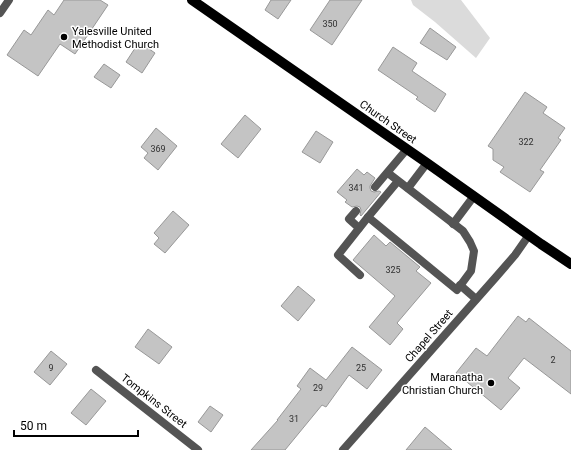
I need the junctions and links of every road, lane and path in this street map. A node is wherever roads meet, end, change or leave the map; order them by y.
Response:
1 (9, 0) edge
2 (192, 0) edge
3 (0, 13) edge
4 (407, 149) junction
5 (427, 163) junction
6 (388, 173) junction
7 (398, 181) junction
8 (375, 187) dead end
9 (408, 188) junction
10 (474, 196) junction
11 (356, 211) dead end
12 (368, 217) junction
13 (453, 224) junction
14 (359, 228) junction
15 (529, 235) junction
16 (571, 264) edge
17 (360, 275) dead end
18 (460, 285) junction
19 (476, 299) junction
20 (96, 370) dead end
21 (198, 450) edge
22 (343, 450) edge

1 - 3 street
2 - 4 main road, Church Street
4 - 5 main road, Church Street
4 - 6 street
5 - 9 street
5 - 10 main road, Church Street
6 - 7 street
6 - 8 street
7 - 9 street
7 - 12 street
9 - 13 street
10 - 13 street
10 - 15 main road, Church Street
11 - 14 street
12 - 14 street
12 - 18 street
13 - 18 street
14 - 17 street
15 - 16 main road, Church Street
15 - 19 street, Chapel Street
18 - 19 street
19 - 22 street, Chapel Street
20 - 21 street, Tompkins Street

